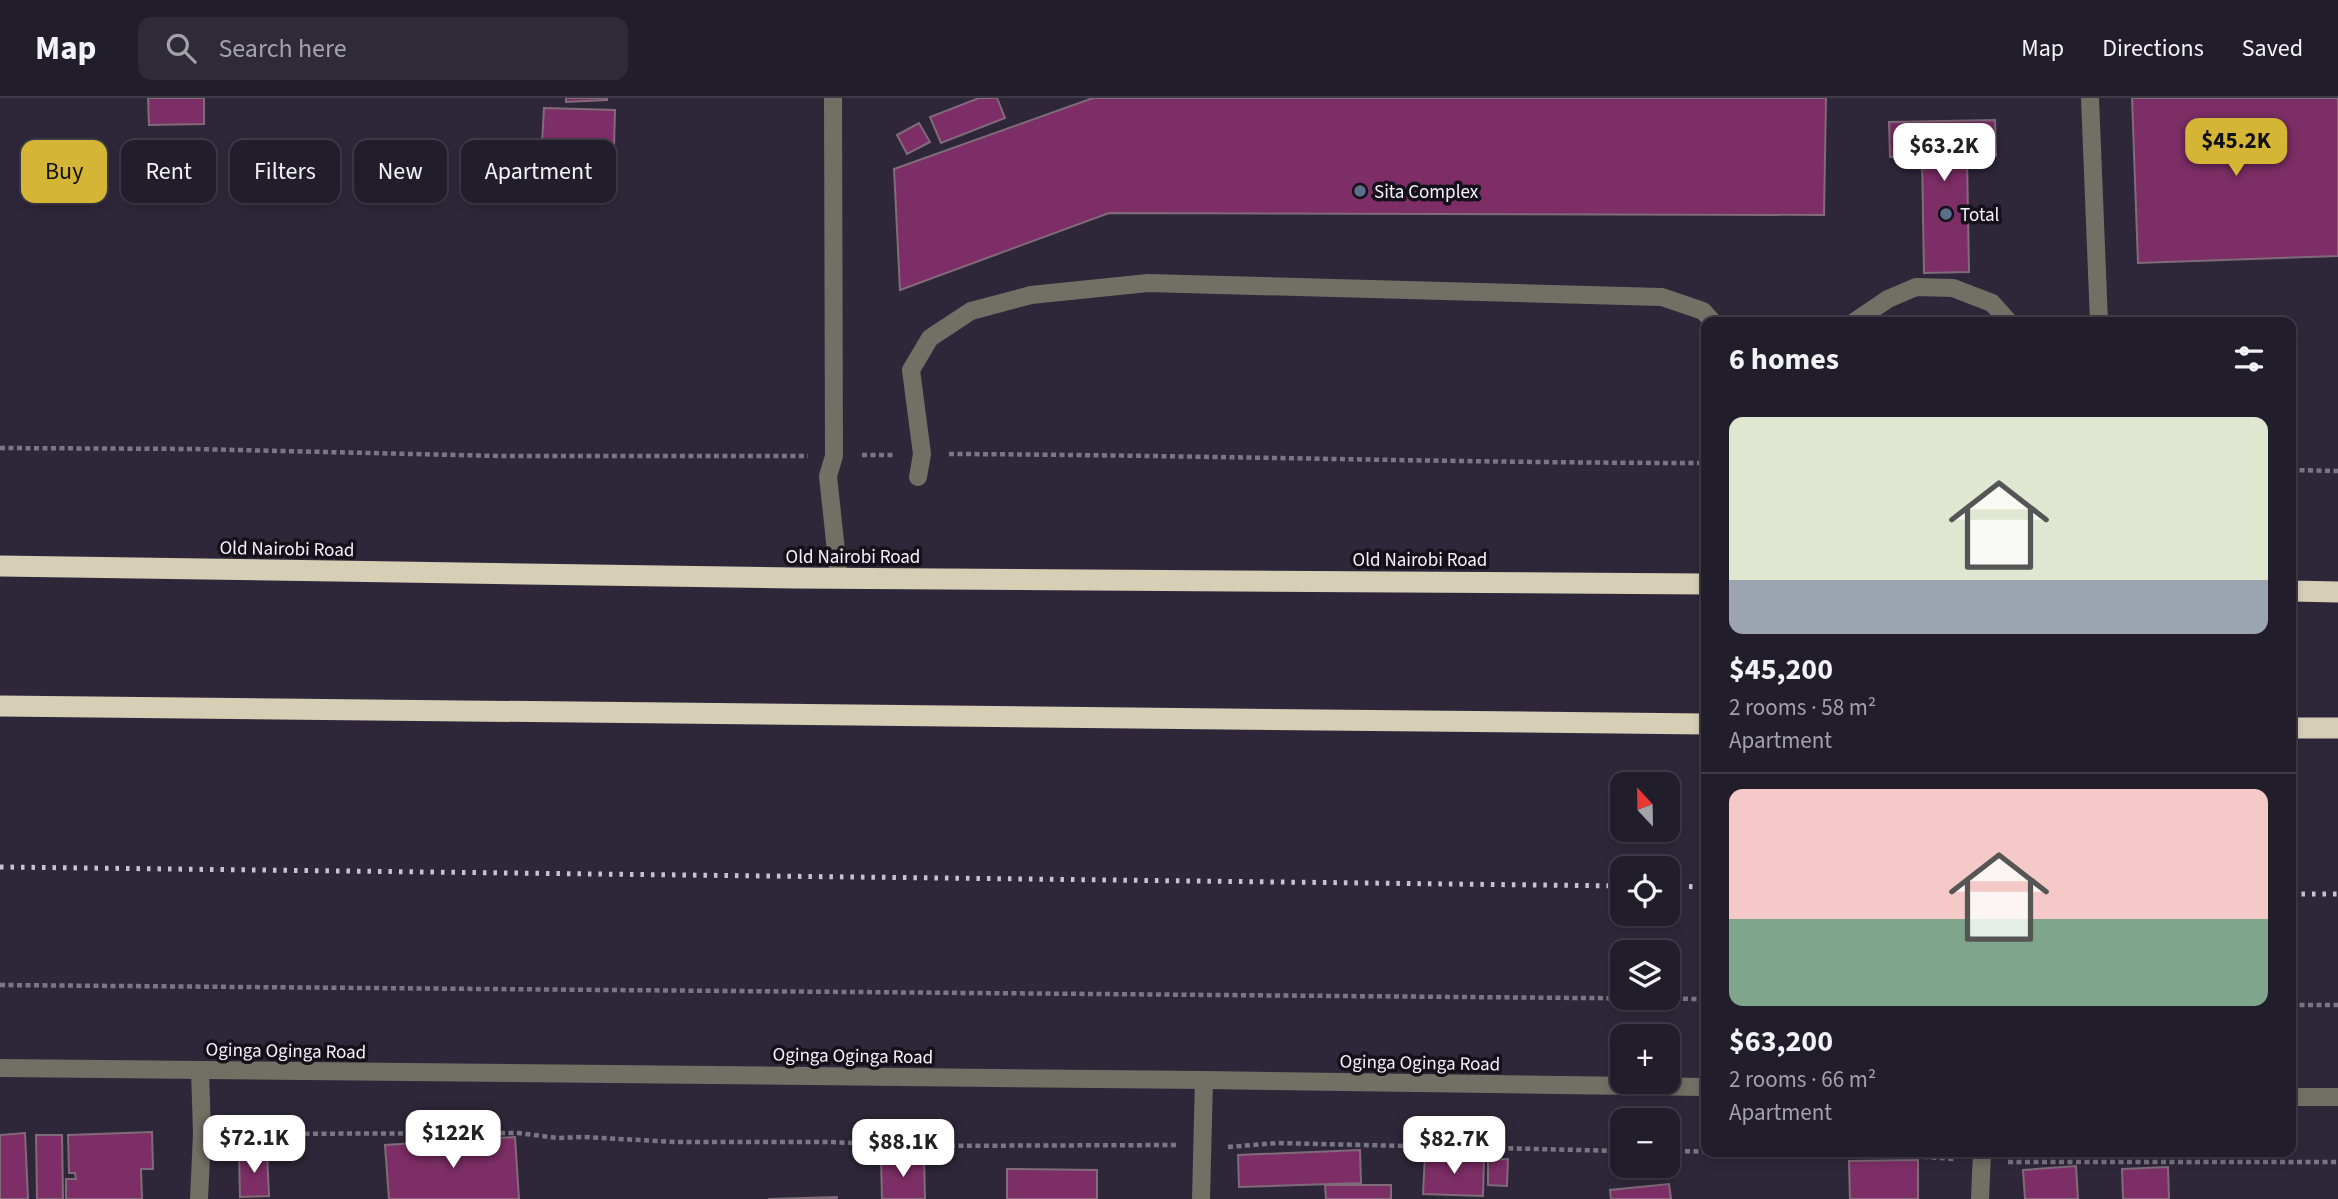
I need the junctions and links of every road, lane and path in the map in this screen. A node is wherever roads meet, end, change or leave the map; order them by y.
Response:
1 (833, 98) edge
2 (2090, 98) edge
3 (1708, 317) edge
4 (1861, 317) edge
5 (2004, 317) edge
6 (2099, 317) edge
7 (2296, 470) edge
8 (2338, 471) edge
9 (918, 477) dead end
10 (0, 566) edge
11 (839, 579) junction
12 (1701, 584) edge
13 (2296, 591) edge
14 (2338, 592) edge
15 (0, 706) edge
16 (1701, 724) edge
17 (2296, 728) edge
18 (2338, 728) edge
19 (0, 985) edge
20 (1701, 999) edge
21 (2296, 1004) edge
22 (2338, 1005) edge
23 (0, 1068) edge
24 (200, 1070) junction
25 (1204, 1080) junction
26 (1701, 1087) edge
27 (2296, 1097) edge
28 (2338, 1097) edge
29 (202, 1134) junction
30 (1202, 1146) junction
31 (1610, 1151) edge
32 (1680, 1151) edge
33 (1701, 1151) edge
34 (1982, 1157) edge
35 (2338, 1162) edge
36 (199, 1199) edge
37 (1201, 1199) edge
38 (1980, 1199) edge

1 - 11 street
2 - 6 street
3 - 9 street
4 - 5 street
7 - 8 path
10 - 11 highway, Old Nairobi Road
11 - 12 highway, Old Nairobi Road
13 - 14 highway
15 - 16 highway
17 - 18 highway
19 - 20 path
21 - 22 path
23 - 24 street, Oginga Oginga Road
24 - 25 street, Oginga Oginga Road
24 - 29 street
25 - 26 street, Oginga Oginga Road
25 - 30 street
27 - 28 street
29 - 30 path
29 - 36 street
30 - 31 path
30 - 37 street
32 - 33 path
34 - 35 path
34 - 38 street

